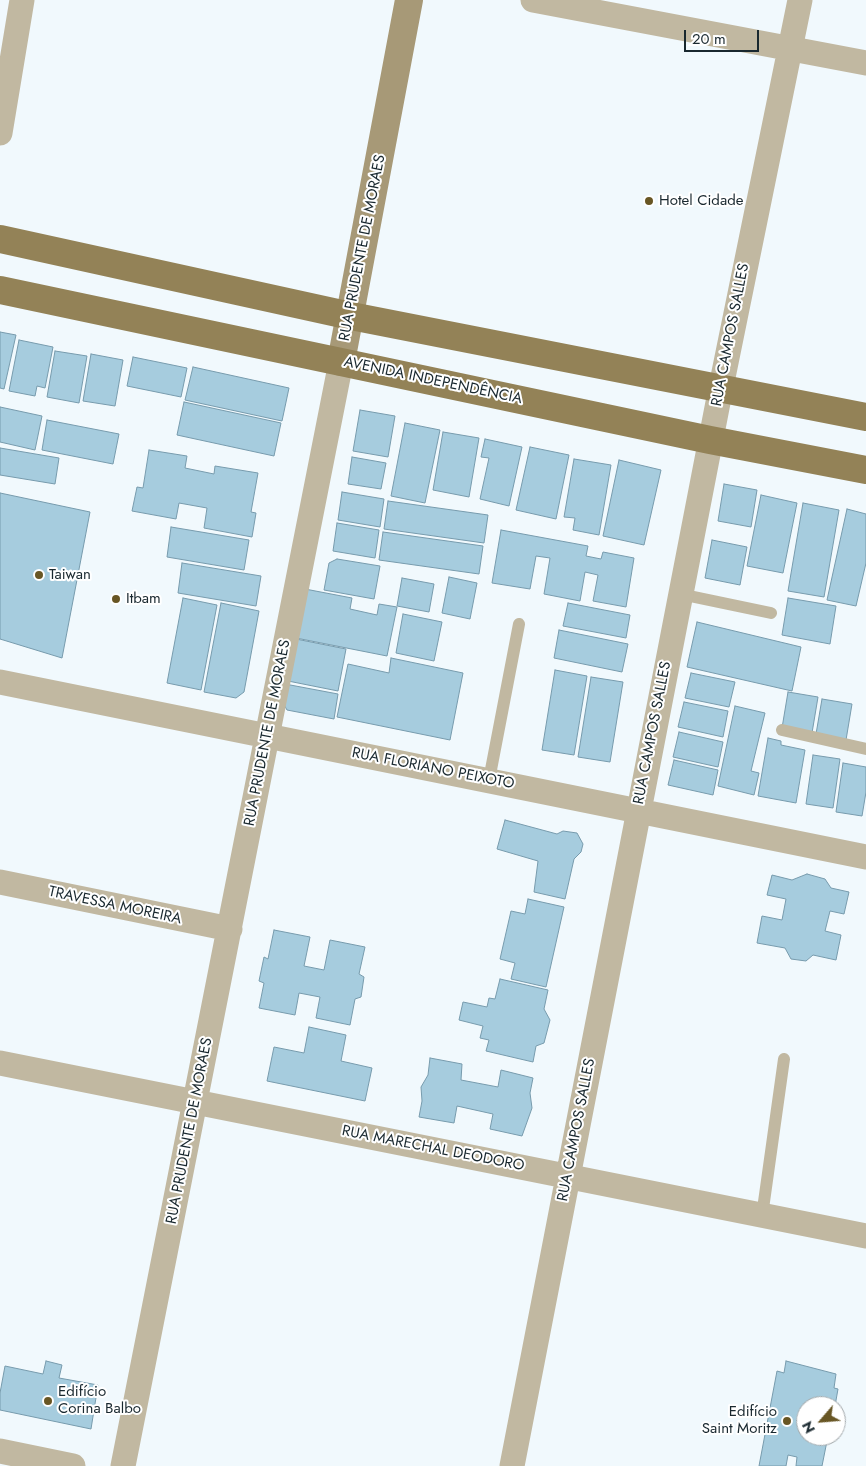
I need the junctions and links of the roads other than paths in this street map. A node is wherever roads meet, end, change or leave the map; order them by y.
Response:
1 (22, 0) edge
2 (408, 0) edge
3 (533, 0) edge
4 (800, 0) edge
5 (790, 49) junction
6 (866, 63) edge
7 (0, 133) edge
8 (0, 239) edge
9 (0, 290) edge
10 (351, 316) junction
11 (341, 362) junction
12 (721, 387) junction
13 (866, 417) edge
14 (710, 440) junction
15 (866, 470) edge
16 (680, 594) junction
17 (771, 613) dead end
18 (519, 624) dead end
19 (0, 682) edge
20 (782, 730) dead end
21 (268, 736) junction
22 (866, 750) edge
23 (489, 780) junction
24 (638, 810) junction
25 (866, 856) edge
26 (0, 882) edge
27 (230, 930) junction
28 (784, 1059) dead end
29 (0, 1063) edge
30 (196, 1102) junction
31 (569, 1175) junction
32 (762, 1216) junction
33 (866, 1236) edge
34 (0, 1451) edge
35 (73, 1466) edge
36 (123, 1466) edge
37 (512, 1466) edge

1 - 7 street
2 - 10 main road, RUA PRUDENTE DE MORAES
3 - 5 street
4 - 5 street, RUA CAMPOS SALLES
5 - 6 street
5 - 12 street, RUA CAMPOS SALLES
8 - 10 main road
9 - 11 main road, AVENIDA INDEPENDÊNCIA
10 - 11 main road, RUA PRUDENTE DE MORAES
10 - 12 main road
11 - 14 main road, AVENIDA INDEPENDÊNCIA
11 - 21 street, RUA PRUDENTE DE MORAES
12 - 13 main road
12 - 14 street, RUA CAMPOS SALLES
14 - 15 main road, AVENIDA INDEPENDÊNCIA
14 - 16 street, RUA CAMPOS SALLES
16 - 17 lane
16 - 24 street, RUA CAMPOS SALLES
18 - 23 lane
19 - 21 street, RUA FLORIANO PEIXOTO
20 - 22 lane
21 - 23 street, RUA FLORIANO PEIXOTO
21 - 27 street, RUA PRUDENTE DE MORAES
23 - 24 street, RUA FLORIANO PEIXOTO
24 - 25 street, RUA FLORIANO PEIXOTO
24 - 31 street, RUA CAMPOS SALLES
26 - 27 street, TRAVESSA MOREIRA
27 - 30 street, RUA PRUDENTE DE MORAES
28 - 32 lane
29 - 30 street, RUA MARECHAL DEODORO
30 - 31 street, RUA MARECHAL DEODORO
30 - 36 street, RUA PRUDENTE DE MORAES
31 - 32 street, RUA MARECHAL DEODORO
31 - 37 street, RUA CAMPOS SALLES
32 - 33 street, RUA MARECHAL DEODORO
34 - 35 street

